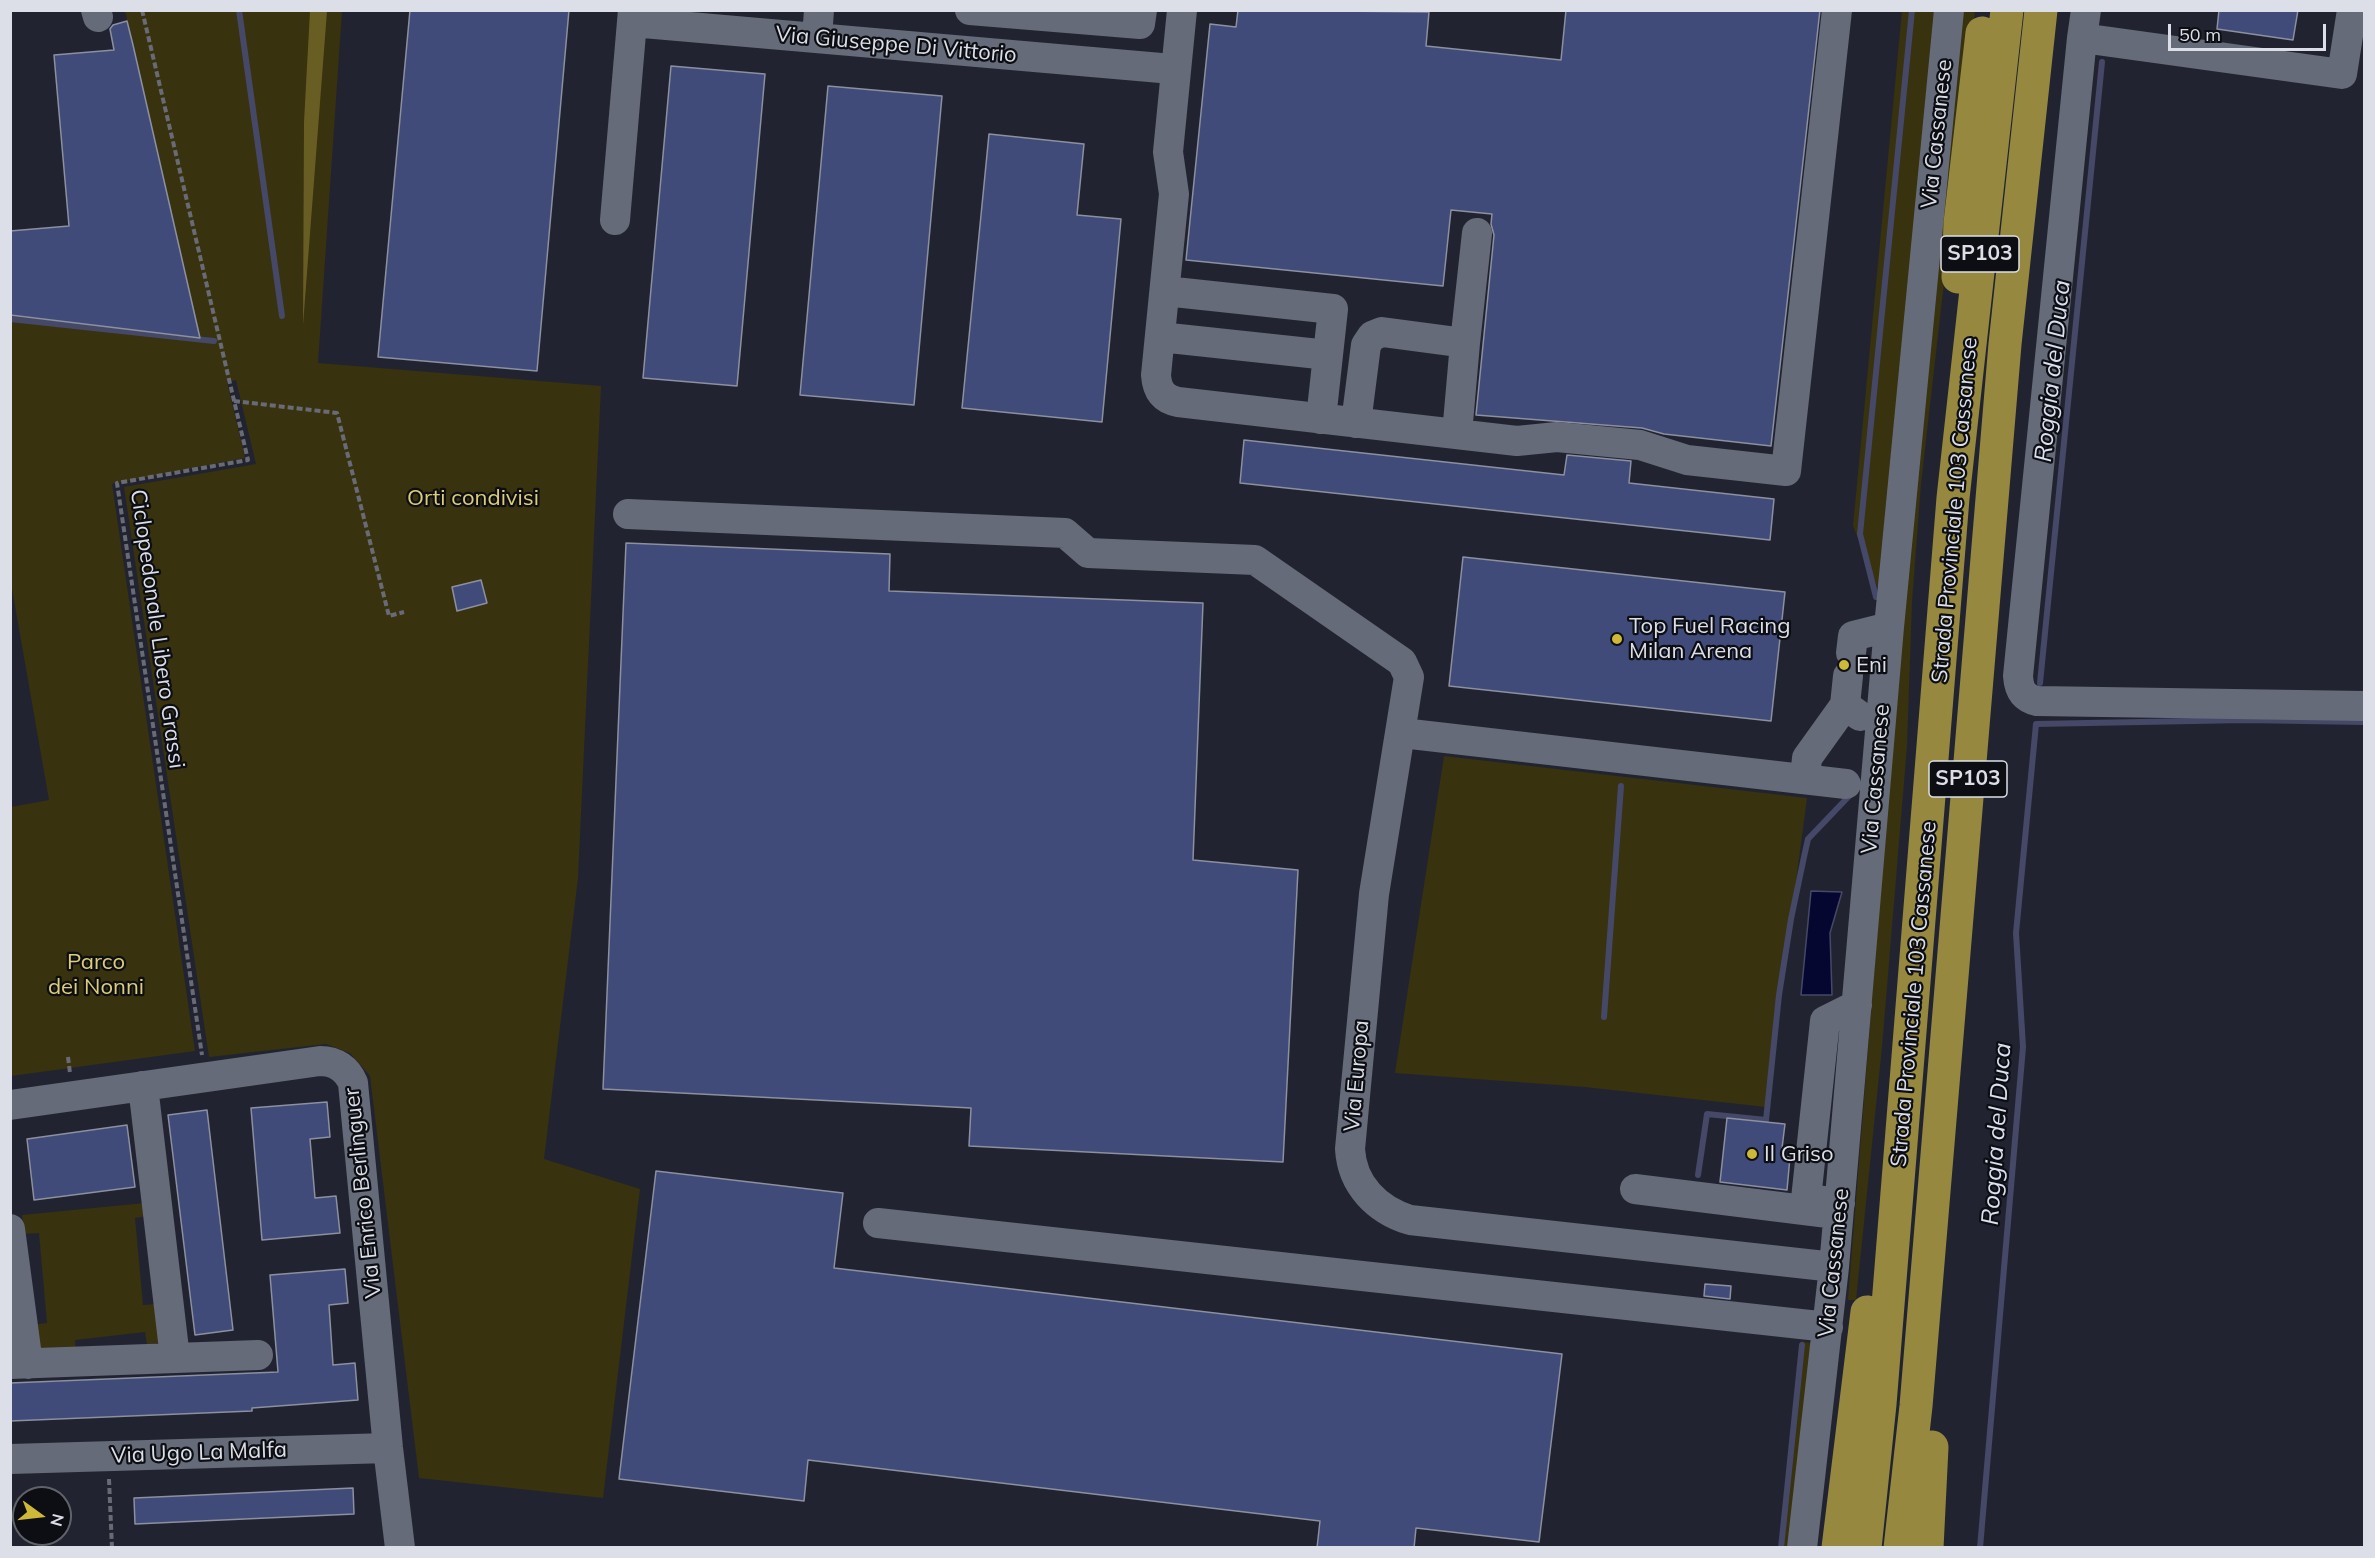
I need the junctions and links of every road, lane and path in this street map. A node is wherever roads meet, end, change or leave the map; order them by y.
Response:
1 (142, 10) edge
2 (1142, 10) edge
3 (1182, 10) edge
4 (1837, 10) edge
5 (1949, 10) edge
6 (1984, 10) edge
7 (2007, 10) edge
8 (2041, 10) edge
9 (2352, 10) edge
10 (970, 11) edge
11 (632, 16) edge
12 (818, 24) edge
13 (2084, 24) edge
14 (968, 51) junction
15 (1161, 68) dead end
16 (615, 220) dead end
17 (1477, 233) dead end
18 (1165, 291) junction
19 (1160, 337) junction
20 (1465, 343) junction
21 (1328, 354) junction
22 (234, 401) junction
23 (1321, 419) junction
24 (1356, 423) junction
25 (1456, 434) junction
26 (1953, 498) junction
27 (628, 514) dead end
28 (404, 612) dead end
29 (1889, 627) junction
30 (1848, 678) junction
31 (2364, 706) edge
32 (1880, 731) junction
33 (1401, 733) junction
34 (1971, 739) junction
35 (1805, 779) junction
36 (1846, 784) dead end
37 (1919, 945) junction
38 (1857, 1005) junction
39 (68, 1057) dead end
40 (192, 1058) dead end
41 (71, 1077) dead end
42 (143, 1086) junction
43 (10, 1105) edge
44 (1814, 1124) junction
45 (1847, 1126) junction
46 (1635, 1189) dead end
47 (1840, 1209) junction
48 (878, 1223) dead end
49 (10, 1229) edge
50 (1834, 1267) junction
51 (1828, 1327) junction
52 (258, 1355) dead end
53 (175, 1358) junction
54 (19, 1364) edge
55 (388, 1448) junction
56 (107, 1455) junction
57 (10, 1459) edge
58 (112, 1548) edge
59 (400, 1548) edge
60 (1802, 1548) edge
61 (1838, 1548) edge
62 (1865, 1548) edge
63 (1900, 1548) edge
64 (1927, 1548) edge

1 - 22 path, Ciclopedonale Libero Grassi
2 - 10 street
3 - 18 street
4 - 25 street
5 - 29 street, Via Cassanese
6 - 26 highway, SP103
7 - 26 highway, Strada Provinciale 103 Cassanese / SP103
8 - 34 highway, Strada Provinciale 103 Cassanese / SP103
9 - 13 street
10 - 14 street
11 - 12 street, Via Giuseppe Di Vittorio
11 - 16 street, Via Giuseppe Di Vittorio
12 - 14 street, Via Giuseppe Di Vittorio
13 - 31 street
14 - 15 street, Via Giuseppe Di Vittorio
17 - 20 street
18 - 19 street
18 - 21 street
19 - 21 street
19 - 23 street
20 - 24 street
20 - 25 street
21 - 23 street
22 - 28 path
22 - 40 path, Ciclopedonale Libero Grassi
23 - 24 street
24 - 25 street
26 - 37 highway, Strada Provinciale 103 Cassanese / SP103
27 - 33 street, Via Europa
29 - 30 street
29 - 32 street, Via Cassanese
30 - 32 street
30 - 35 street
32 - 38 street, Via Cassanese
33 - 35 street
33 - 50 street, Via Europa
34 - 63 highway, Strada Provinciale 103 Cassanese / SP103
34 - 64 highway, SP103
35 - 36 street
37 - 61 highway, SP103
37 - 62 highway, Strada Provinciale 103 Cassanese / SP103
38 - 44 street
38 - 45 street, Via Cassanese
39 - 41 path
42 - 43 street, Via Enrico Berlinguer
42 - 53 street
42 - 55 street, Via Enrico Berlinguer
44 - 45 street
44 - 47 street
45 - 47 street, Via Cassanese
46 - 47 street
47 - 50 street, Via Cassanese
48 - 51 street
49 - 54 street
50 - 51 street, Via Cassanese
51 - 60 street, Via Cassanese
52 - 53 street
53 - 54 street
55 - 56 street, Via Ugo La Malfa
55 - 59 street, Via Enrico Berlinguer
56 - 57 street, Via Ugo La Malfa
56 - 58 path

